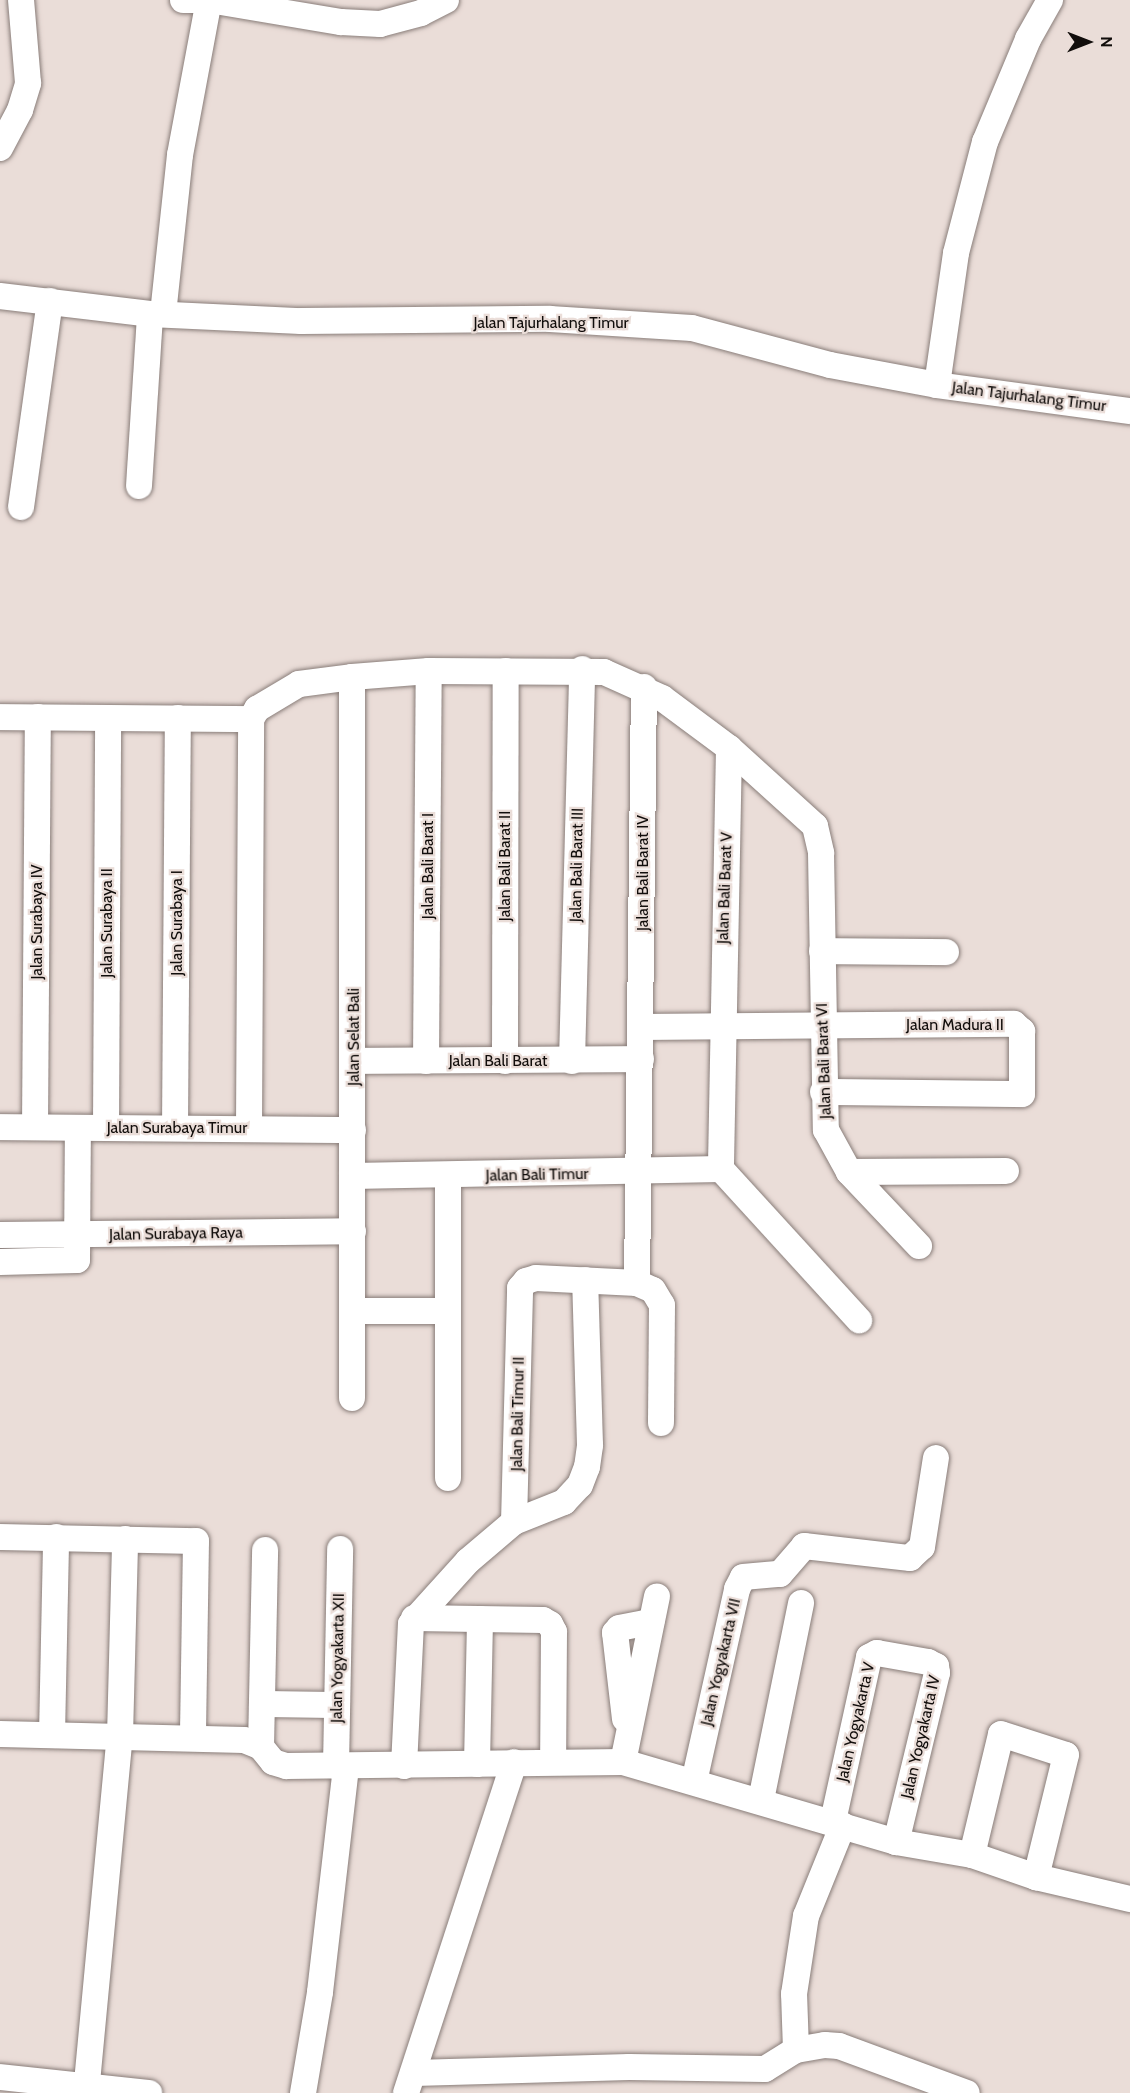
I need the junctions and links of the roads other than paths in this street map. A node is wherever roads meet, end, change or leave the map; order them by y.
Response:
1 (21, 0) edge
2 (183, 0) edge
3 (209, 0) edge
4 (446, 0) edge
5 (1050, 0) edge
6 (0, 148) edge
7 (0, 297) edge
8 (50, 301) junction
9 (156, 314) junction
10 (937, 385) junction
11 (1130, 411) edge
12 (139, 486) dead end
13 (21, 507) dead end
14 (582, 669) junction
15 (429, 671) junction
16 (506, 671) junction
17 (352, 677) junction
18 (644, 687) junction
19 (0, 717) edge
20 (38, 717) junction
21 (108, 718) junction
22 (178, 718) junction
23 (251, 718) junction
24 (729, 748) junction
25 (822, 951) junction
26 (946, 952) dead end
27 (822, 1025) junction
28 (641, 1027) junction
29 (722, 1028) junction
30 (641, 1059) junction
31 (354, 1061) junction
32 (426, 1061) junction
33 (505, 1061) junction
34 (572, 1061) junction
35 (823, 1092) junction
36 (0, 1127) edge
37 (35, 1127) junction
38 (106, 1128) junction
39 (176, 1128) junction
40 (78, 1129) junction
41 (249, 1129) junction
42 (353, 1130) junction
43 (721, 1169) junction
44 (1006, 1171) dead end
45 (849, 1172) junction
46 (638, 1174) junction
47 (352, 1176) junction
48 (448, 1176) junction
49 (353, 1231) junction
50 (0, 1235) edge
51 (78, 1236) junction
52 (919, 1246) dead end
53 (0, 1262) edge
54 (585, 1280) junction
55 (637, 1282) junction
56 (353, 1311) junction
57 (447, 1311) junction
58 (859, 1320) dead end
59 (352, 1398) dead end
60 (661, 1424) dead end
61 (936, 1458) dead end
62 (448, 1478) dead end
63 (514, 1522) junction
64 (0, 1537) edge
65 (56, 1538) junction
66 (125, 1539) junction
67 (340, 1549) dead end
68 (265, 1550) dead end
69 (657, 1596) dead end
70 (801, 1603) dead end
71 (414, 1618) junction
72 (480, 1619) junction
73 (903, 1656) joint
74 (262, 1704) junction
75 (337, 1705) junction
76 (0, 1734) edge
77 (52, 1735) junction
78 (120, 1736) junction
79 (193, 1737) junction
80 (261, 1747) junction
81 (625, 1753) junction
82 (514, 1762) junction
83 (553, 1762) junction
84 (477, 1764) junction
85 (341, 1766) junction
86 (404, 1766) junction
87 (694, 1782) junction
88 (761, 1800) junction
89 (838, 1823) junction
90 (896, 1842) junction
91 (972, 1855) junction
92 (1036, 1877) junction
93 (1130, 1899) edge
94 (796, 2050) junction
95 (0, 2077) edge
96 (410, 2083) edge
97 (86, 2089) edge
98 (149, 2093) edge
99 (303, 2093) edge
100 (968, 2093) edge

1 - 6 street
2 - 3 street
3 - 4 street
3 - 9 street
5 - 10 street
7 - 8 street, Jalan Tajurhalang Timur
8 - 9 street, Jalan Tajurhalang Timur
8 - 13 street
9 - 10 street, Jalan Tajurhalang Timur
9 - 12 street
10 - 11 street, Jalan Tajurhalang Timur
14 - 16 street, Jalan Bali Barat VI
14 - 18 street, Jalan Bali Barat VI
14 - 34 street, Jalan Bali Barat III
15 - 16 street, Jalan Bali Barat VI
15 - 17 street, Jalan Bali Barat VI
15 - 32 street, Jalan Bali Barat I
16 - 33 street, Jalan Bali Barat II
17 - 23 street, Jalan Bali Barat VI
17 - 31 street, Jalan Selat Bali
18 - 24 street, Jalan Bali Barat VI
18 - 28 street, Jalan Bali Barat IV
19 - 20 street
20 - 21 street
20 - 37 street, Jalan Surabaya IV
21 - 22 street
21 - 38 street, Jalan Surabaya II
22 - 23 street
22 - 39 street, Jalan Surabaya I
23 - 41 street
24 - 25 street, Jalan Bali Barat VI
24 - 29 street, Jalan Bali Barat V
25 - 26 street
25 - 27 street, Jalan Bali Barat VI
27 - 29 street, Jalan Madura II
27 - 35 street, Jalan Bali Barat VI
27 - 35 street, Jalan Madura II
28 - 29 street, Jalan Madura II
28 - 30 street, Jalan Bali Barat IV
29 - 43 street, Jalan Bali Barat V
30 - 34 street, Jalan Bali Barat
30 - 46 street, Jalan Bali Barat IV
31 - 32 street, Jalan Bali Barat
31 - 42 street, Jalan Selat Bali
32 - 33 street, Jalan Bali Barat
33 - 34 street, Jalan Bali Barat
35 - 45 street, Jalan Bali Barat VI
36 - 37 street, Jalan Surabaya Timur
37 - 40 street, Jalan Surabaya Timur
38 - 39 street, Jalan Surabaya Timur
38 - 40 street, Jalan Surabaya Timur
39 - 41 street, Jalan Surabaya Timur
40 - 51 street
41 - 42 street, Jalan Surabaya Timur
42 - 47 street, Jalan Selat Bali
43 - 46 street, Jalan Bali Timur
43 - 58 street
44 - 45 street
45 - 52 street, Jalan Bali Barat VI
46 - 48 street, Jalan Bali Timur
46 - 55 street, Jalan Bali Barat IV
47 - 48 street, Jalan Bali Timur
47 - 49 street, Jalan Selat Bali
48 - 57 street
49 - 51 street, Jalan Surabaya Raya
49 - 56 street, Jalan Selat Bali
50 - 51 street, Jalan Surabaya Raya
51 - 53 street
54 - 55 street, Jalan Bali Timur II
54 - 63 street
54 - 63 street, Jalan Bali Timur II
55 - 60 street
56 - 57 street
56 - 59 street, Jalan Selat Bali
57 - 62 street
61 - 87 street, Jalan Yogyakarta VII
63 - 71 street
64 - 65 street
65 - 66 street
65 - 77 street
66 - 78 street
66 - 79 street
67 - 75 street, Jalan Yogyakarta XII
68 - 74 street
69 - 81 street
70 - 88 street
71 - 72 street
71 - 86 street
72 - 83 street
72 - 84 street
73 - 89 street, Jalan Yogyakarta V
73 - 90 street, Jalan Yogyakarta IV
74 - 75 street
74 - 80 street
75 - 85 street, Jalan Yogyakarta XII
76 - 77 street
77 - 78 street
78 - 79 street
78 - 97 street
79 - 80 street
80 - 85 street
81 - 83 street
81 - 87 street
82 - 83 street
82 - 84 street
82 - 96 street
84 - 86 street
85 - 86 street
85 - 99 street, Jalan Yogyakarta XII
87 - 88 street
88 - 89 street
89 - 90 street
89 - 94 street
90 - 91 street
91 - 92 street
91 - 92 street
92 - 93 street
94 - 96 street
94 - 100 street
95 - 97 street
97 - 98 street

